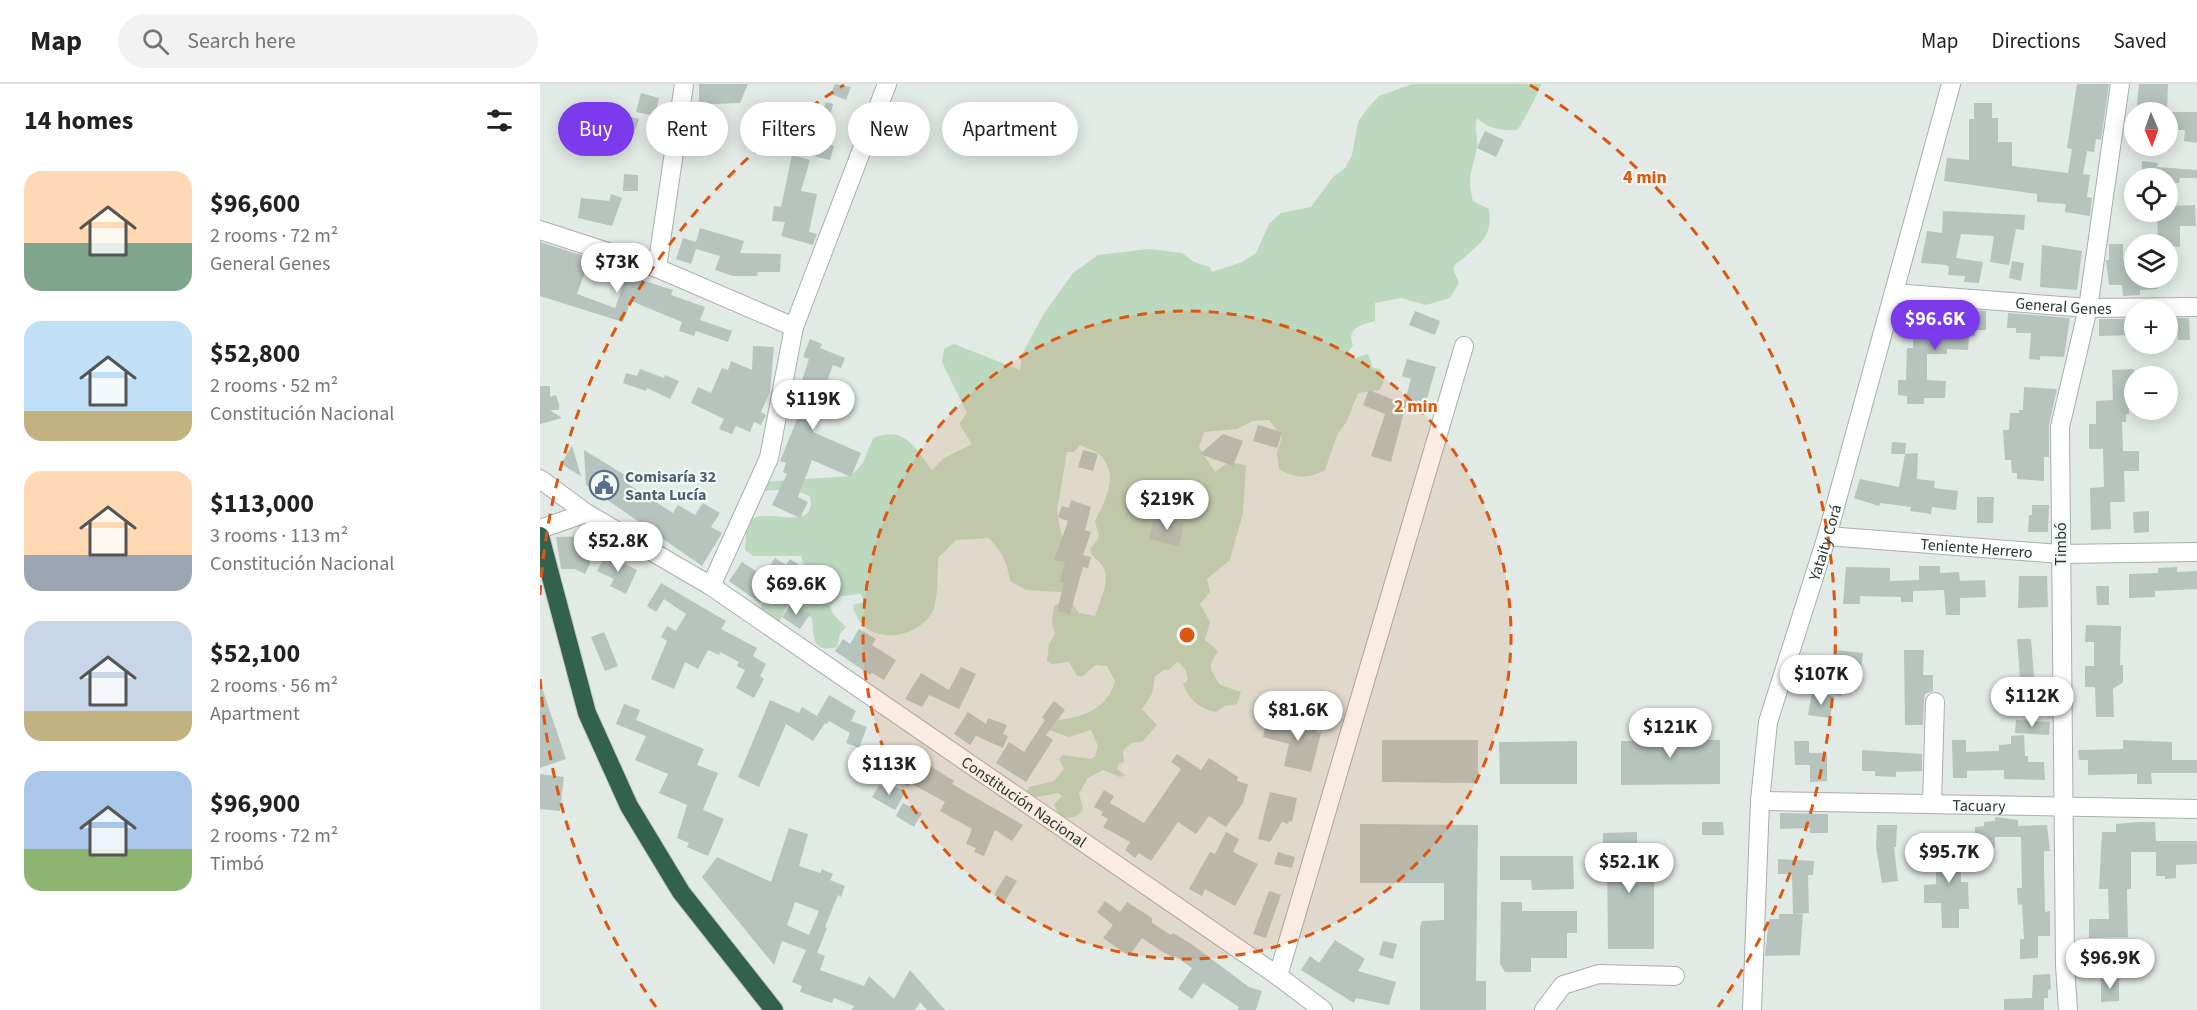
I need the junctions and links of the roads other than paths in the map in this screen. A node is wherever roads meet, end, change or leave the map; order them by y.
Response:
1 (684, 84) edge
2 (887, 84) edge
3 (1952, 84) edge
4 (2120, 84) edge
5 (540, 230) edge
6 (657, 268) junction
7 (1894, 293) junction
8 (2197, 307) edge
9 (2088, 308) junction
10 (794, 327) junction
11 (1464, 346) dead end
12 (540, 479) edge
13 (586, 513) junction
14 (540, 528) edge
15 (540, 536) edge
16 (1827, 536) junction
17 (2197, 552) edge
18 (2060, 555) junction
19 (711, 586) junction
20 (1935, 702) dead end
21 (1760, 801) junction
22 (1932, 804) junction
23 (2063, 806) junction
24 (2197, 808) edge
25 (1278, 976) junction
26 (1675, 976) dead end
27 (774, 1010) edge
28 (1323, 1010) edge
29 (1544, 1010) edge
30 (1752, 1010) edge
31 (2068, 1010) edge

1 - 6 street
2 - 10 street
3 - 7 street, Yataity Corá
4 - 9 street, Timbó
5 - 6 street
6 - 10 street
7 - 9 street, General Genes
7 - 16 street, Yataity Corá
8 - 9 street, General Genes
9 - 18 street, Timbó
10 - 19 street
11 - 25 street
12 - 13 street, Constitución Nacional
13 - 14 street
13 - 19 street, Constitución Nacional
15 - 27 highway
16 - 18 street, Teniente Herrero
16 - 21 street, Yataity Corá
17 - 18 street, Teniente Herrero
18 - 23 street, Timbó
19 - 25 street, Constitución Nacional
20 - 22 street
21 - 22 street, Tacuary
21 - 30 street, Yataity Corá
22 - 23 street, Tacuary
23 - 24 street, Tacuary
23 - 31 street, Timbó
25 - 28 street, Constitución Nacional
26 - 29 street

